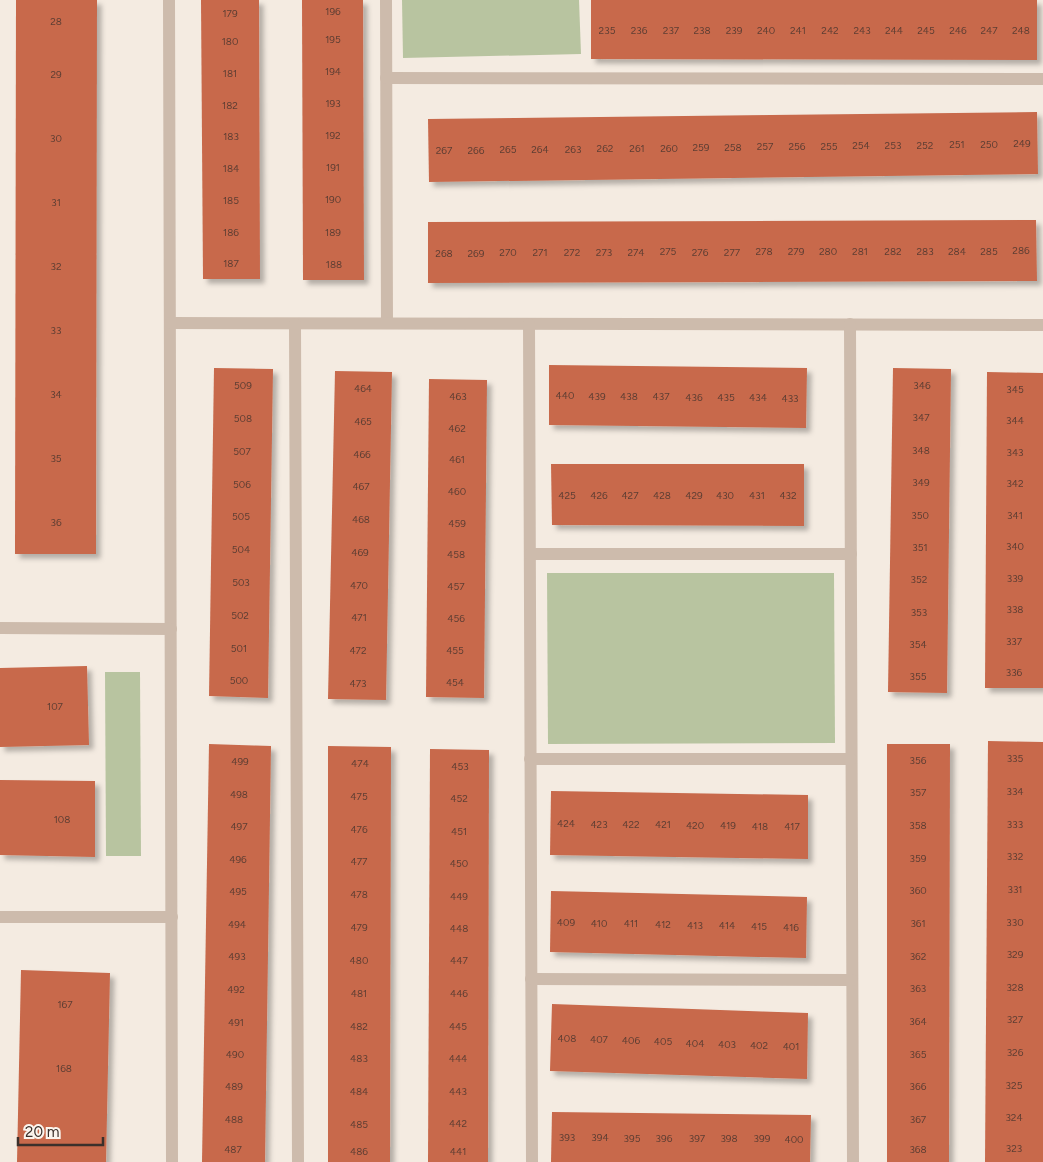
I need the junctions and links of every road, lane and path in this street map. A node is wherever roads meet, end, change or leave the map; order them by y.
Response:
1 (168, 0) edge
2 (386, 0) edge
3 (386, 78) junction
4 (1043, 79) edge
5 (170, 323) junction
6 (295, 324) junction
7 (387, 324) junction
8 (529, 324) junction
9 (850, 324) junction
10 (1043, 325) edge
11 (530, 554) junction
12 (850, 554) junction
13 (0, 628) edge
14 (170, 629) junction
15 (530, 759) junction
16 (851, 759) junction
17 (172, 916) junction
18 (0, 917) edge
19 (531, 980) junction
20 (852, 980) junction
21 (172, 1162) edge
22 (298, 1162) edge
23 (532, 1162) edge
24 (853, 1162) edge

1 - 5 street
2 - 3 street
3 - 4 street
3 - 7 street
5 - 6 street
5 - 14 street
6 - 7 street
6 - 22 street
7 - 8 street
8 - 9 street
8 - 11 street
9 - 10 street
9 - 12 street
11 - 12 street
11 - 15 street
12 - 16 street
13 - 14 street
14 - 17 street
15 - 16 street
15 - 19 street
16 - 20 street
17 - 18 street
17 - 21 street
19 - 20 street
19 - 23 street
20 - 24 street

